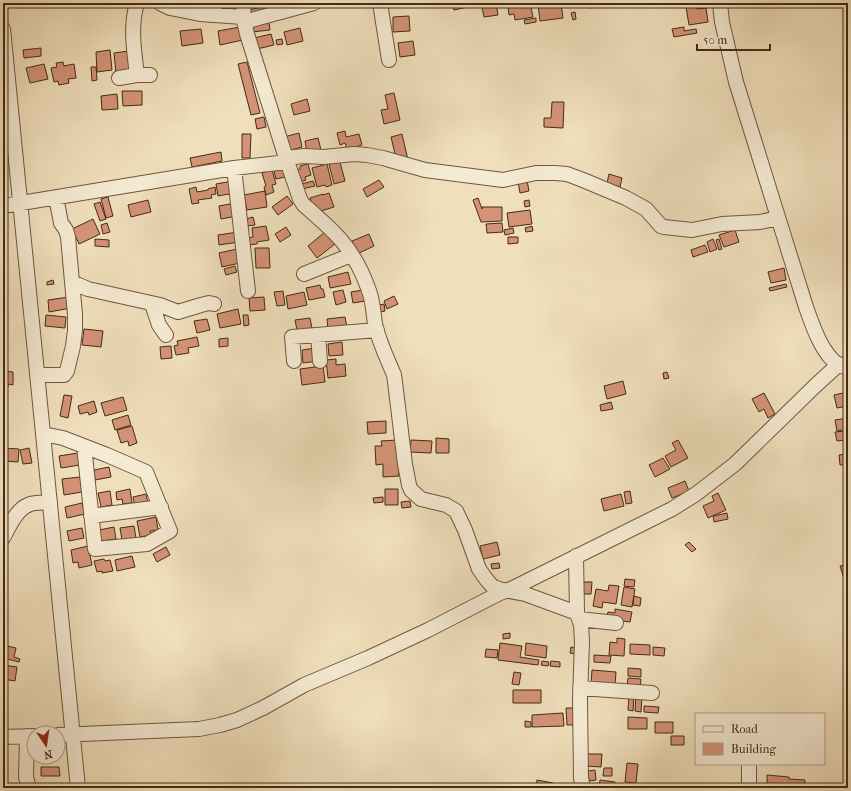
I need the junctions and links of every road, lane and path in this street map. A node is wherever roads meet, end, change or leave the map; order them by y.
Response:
1 (137, 3) edge
2 (244, 3) edge
3 (314, 3) edge
4 (380, 3) edge
5 (720, 3) edge
6 (162, 4) edge
7 (214, 9) edge
8 (244, 20) junction
9 (3, 29) edge
10 (389, 60) dead end
11 (119, 78) dead end
12 (286, 160) junction
13 (234, 168) junction
14 (56, 197) junction
15 (20, 203) junction
16 (3, 206) edge
17 (778, 218) junction
18 (351, 255) junction
19 (304, 274) dead end
20 (72, 282) junction
21 (248, 291) dead end
22 (152, 304) junction
23 (214, 304) dead end
24 (377, 330) junction
25 (166, 335) dead end
26 (318, 335) junction
27 (294, 361) dead end
28 (320, 361) dead end
29 (843, 366) edge
30 (37, 375) junction
31 (43, 434) junction
32 (84, 446) junction
33 (50, 502) junction
34 (161, 508) junction
35 (91, 516) junction
36 (3, 538) edge
37 (576, 556) junction
38 (509, 590) junction
39 (578, 616) junction
40 (616, 623) dead end
41 (580, 688) junction
42 (652, 693) dead end
43 (66, 735) edge
44 (73, 735) junction
45 (26, 736) edge
46 (3, 737) edge
47 (27, 765) edge
48 (749, 765) edge
49 (29, 788) edge
50 (78, 788) edge
51 (583, 788) edge
52 (748, 788) edge

1 - 11 street
2 - 8 street
3 - 8 street
4 - 10 street
5 - 17 street
6 - 7 street
7 - 8 street
8 - 12 street
9 - 15 street
12 - 13 street
12 - 17 street
12 - 18 street
13 - 14 street
13 - 21 street
14 - 15 street
14 - 20 street
15 - 16 street
15 - 30 street
17 - 29 street
18 - 19 street
18 - 24 street
20 - 22 street
20 - 30 street
22 - 23 street
22 - 25 street
24 - 26 street
24 - 38 street
26 - 27 street
26 - 28 street
29 - 37 street
30 - 31 street
31 - 32 street
31 - 33 street
32 - 34 street
32 - 35 street
33 - 36 street
33 - 44 street
34 - 35 street
34 - 35 street
37 - 38 street
37 - 39 street
38 - 39 street
38 - 44 street
39 - 40 street
39 - 41 street
41 - 42 street
41 - 51 street
43 - 44 street
44 - 50 street
45 - 46 street
47 - 49 street
48 - 52 street

